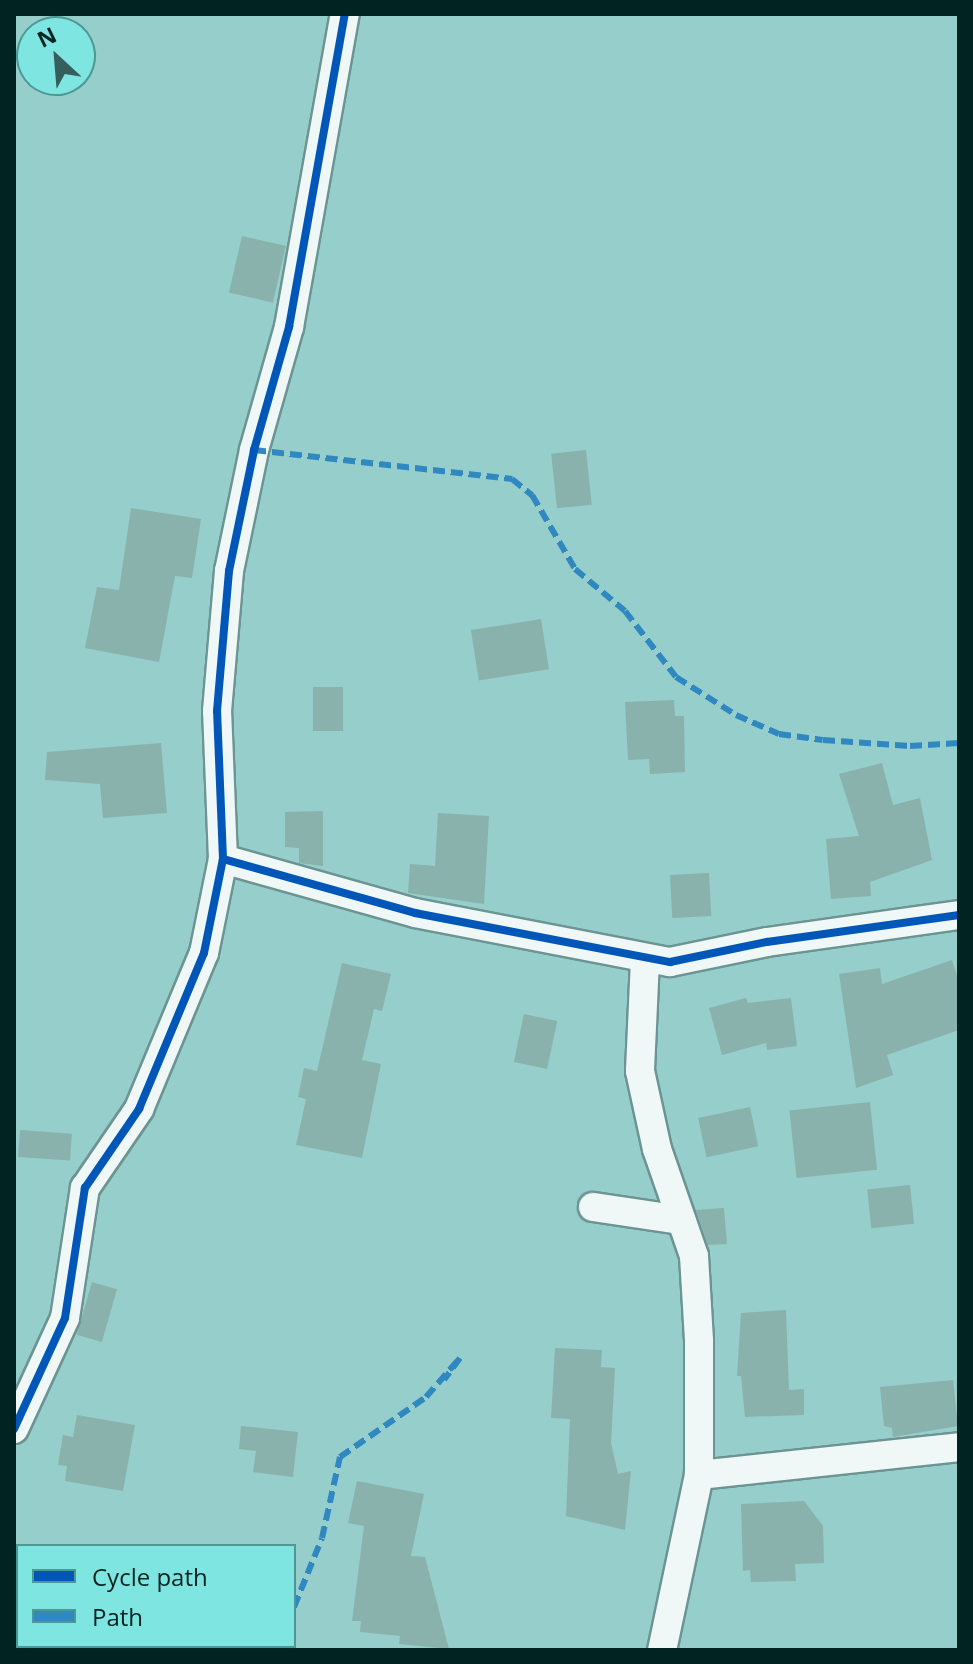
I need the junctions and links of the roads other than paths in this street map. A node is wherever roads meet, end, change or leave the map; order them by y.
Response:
1 (345, 14) edge
2 (223, 859) junction
3 (959, 915) edge
4 (645, 960) junction
5 (593, 1207) dead end
6 (681, 1220) junction
7 (14, 1429) edge
8 (959, 1447) edge
9 (699, 1475) junction
10 (662, 1650) edge

1 - 2 street
2 - 4 street
2 - 7 street
3 - 4 street
4 - 6 street
5 - 6 street
6 - 9 street
8 - 9 street
9 - 10 street

